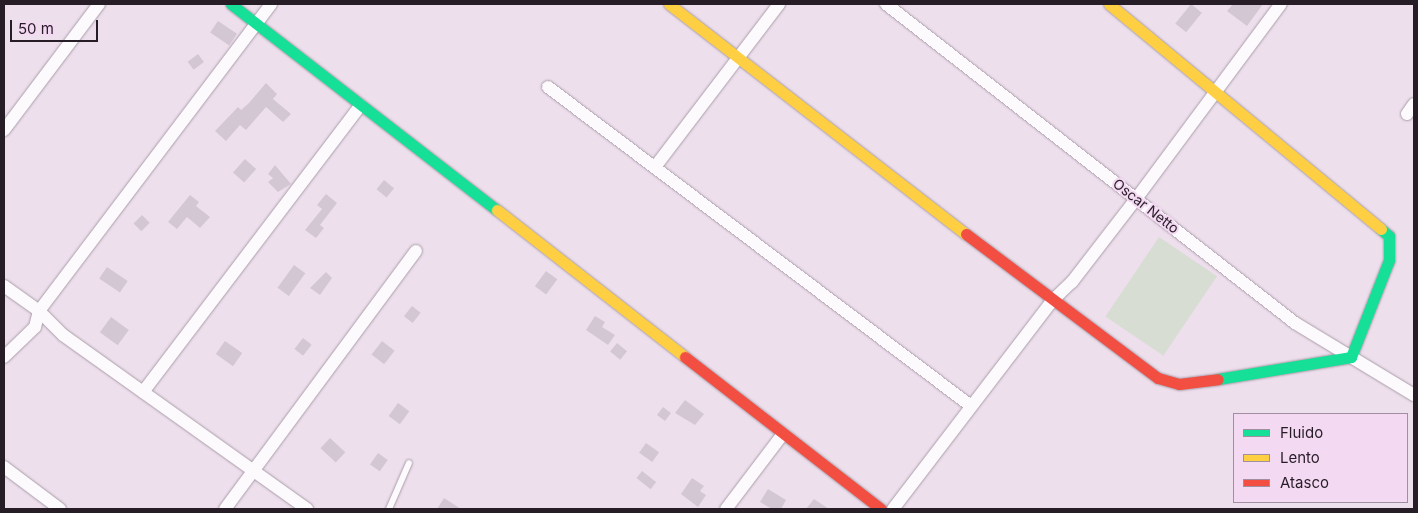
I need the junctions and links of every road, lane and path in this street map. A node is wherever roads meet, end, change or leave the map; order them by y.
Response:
1 (99, 4) edge
2 (231, 4) edge
3 (270, 4) edge
4 (669, 4) edge
5 (779, 4) edge
6 (886, 4) edge
7 (1281, 4) edge
8 (1117, 6) edge
9 (256, 23) junction
10 (738, 58) junction
11 (548, 87) dead end
12 (1216, 93) junction
13 (361, 105) junction
14 (4, 130) edge
15 (655, 167) junction
16 (1136, 199) junction
17 (416, 250) dead end
18 (4, 286) edge
19 (1052, 301) junction
20 (39, 311) junction
21 (4, 357) edge
22 (1352, 357) junction
23 (143, 392) junction
24 (1414, 395) edge
25 (971, 406) junction
26 (784, 434) junction
27 (409, 463) dead end
28 (4, 467) edge
29 (253, 470) junction
30 (60, 509) edge
31 (225, 509) edge
32 (307, 509) edge
33 (389, 509) edge
34 (726, 509) edge
35 (881, 509) edge
36 (893, 509) edge

1 - 14 street
2 - 9 street
3 - 9 street
4 - 10 street
5 - 10 street
6 - 16 street, Oscar Netto
7 - 12 street
8 - 12 street
9 - 13 street
9 - 20 street
10 - 15 street
10 - 19 street
11 - 15 street
12 - 16 street
12 - 22 street
13 - 23 street
13 - 26 street
15 - 25 street
16 - 19 street
16 - 22 street, Oscar Netto
17 - 29 street
18 - 20 street
19 - 22 street
19 - 25 street
20 - 21 street
20 - 23 street
22 - 24 street, Oscar Netto
23 - 29 street
25 - 36 street
26 - 34 street
26 - 35 street
27 - 33 lane
28 - 30 street
29 - 31 street
29 - 32 street

